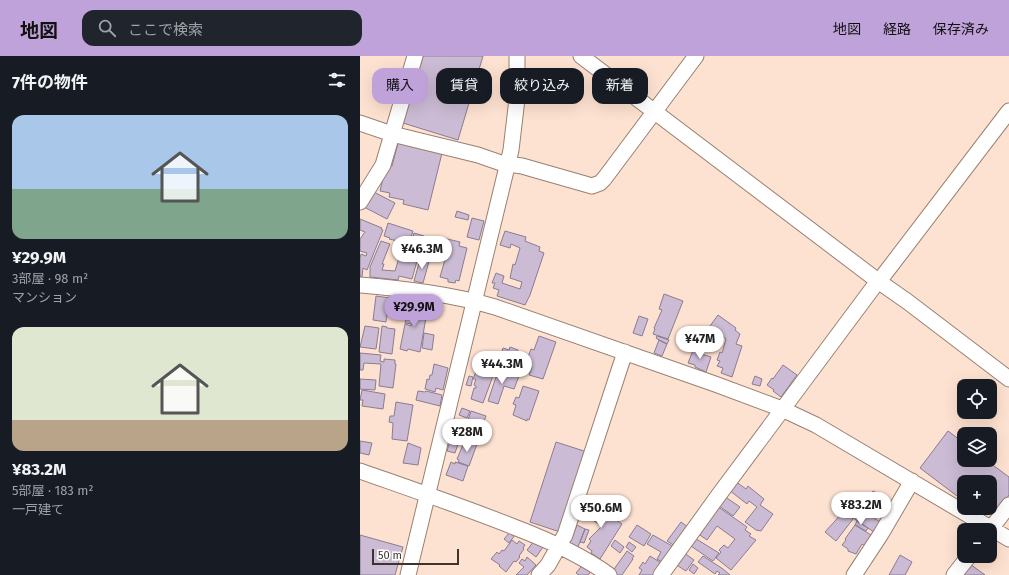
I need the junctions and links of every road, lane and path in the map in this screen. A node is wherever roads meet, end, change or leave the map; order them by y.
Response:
1 (415, 56) edge
2 (517, 56) edge
3 (581, 56) edge
4 (696, 56) edge
5 (1009, 111) edge
6 (654, 112) junction
7 (360, 123) edge
8 (392, 134) junction
9 (508, 164) junction
10 (360, 202) edge
11 (878, 281) junction
12 (360, 285) edge
13 (474, 301) junction
14 (625, 352) junction
15 (1009, 379) edge
16 (782, 409) junction
17 (360, 471) edge
18 (912, 481) junction
19 (428, 495) junction
20 (1009, 505) edge
21 (981, 523) edge
22 (996, 523) edge
23 (997, 532) edge
24 (1009, 539) edge
25 (560, 545) junction
26 (963, 563) edge
27 (408, 575) edge
28 (539, 575) edge
29 (609, 575) edge
30 (661, 575) edge
31 (854, 575) edge
32 (954, 575) edge

1 - 8 street
2 - 9 street
3 - 6 street
4 - 6 street
5 - 11 street
6 - 9 street
6 - 11 street
7 - 8 street
8 - 9 street
8 - 10 street
9 - 13 street
11 - 15 street
11 - 16 street
12 - 13 street
13 - 14 street
13 - 19 street
14 - 16 street
14 - 25 street
16 - 18 street
16 - 30 street
17 - 19 street
18 - 21 street
18 - 31 street
19 - 25 street
19 - 27 street
20 - 22 street
23 - 24 street
25 - 28 street
25 - 29 street
26 - 32 street

